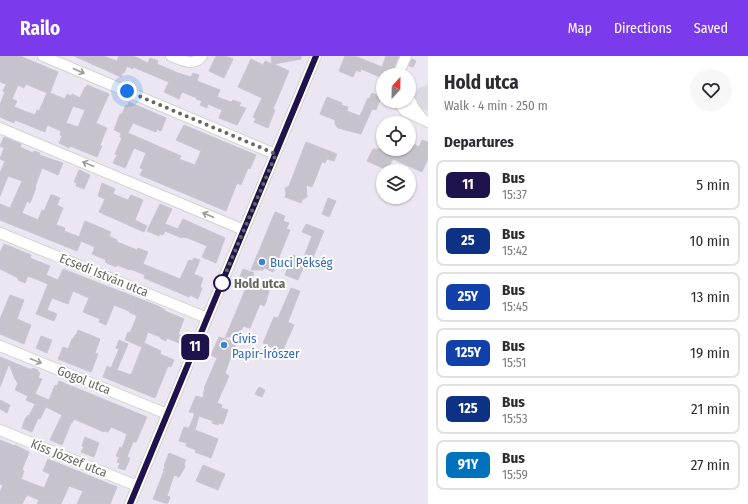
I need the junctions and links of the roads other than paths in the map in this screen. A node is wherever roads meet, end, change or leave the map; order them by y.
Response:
1 (43, 56) edge
2 (171, 56) edge
3 (202, 56) edge
4 (316, 56) edge
5 (405, 58) edge
6 (401, 68) edge
7 (403, 68) edge
8 (402, 108) edge
9 (414, 108) edge
10 (428, 122) edge
11 (0, 128) edge
12 (276, 154) junction
13 (244, 230) junction
14 (0, 233) edge
15 (207, 318) junction
16 (0, 346) edge
17 (167, 414) junction
18 (0, 430) edge
19 (137, 486) junction
20 (130, 504) edge

1 -> 12 street
2 - 3 street
4 - 12 street
5 - 6 street
5 - 7 street
8 - 10 street
9 - 10 street
13 -> 11 street
12 - 13 street
13 - 15 street
14 - 15 street, Ecsedi István utca
15 - 17 street
16 -> 17 street, Gogol utca
17 - 19 street
18 - 19 street, Kiss József utca
19 - 20 street

